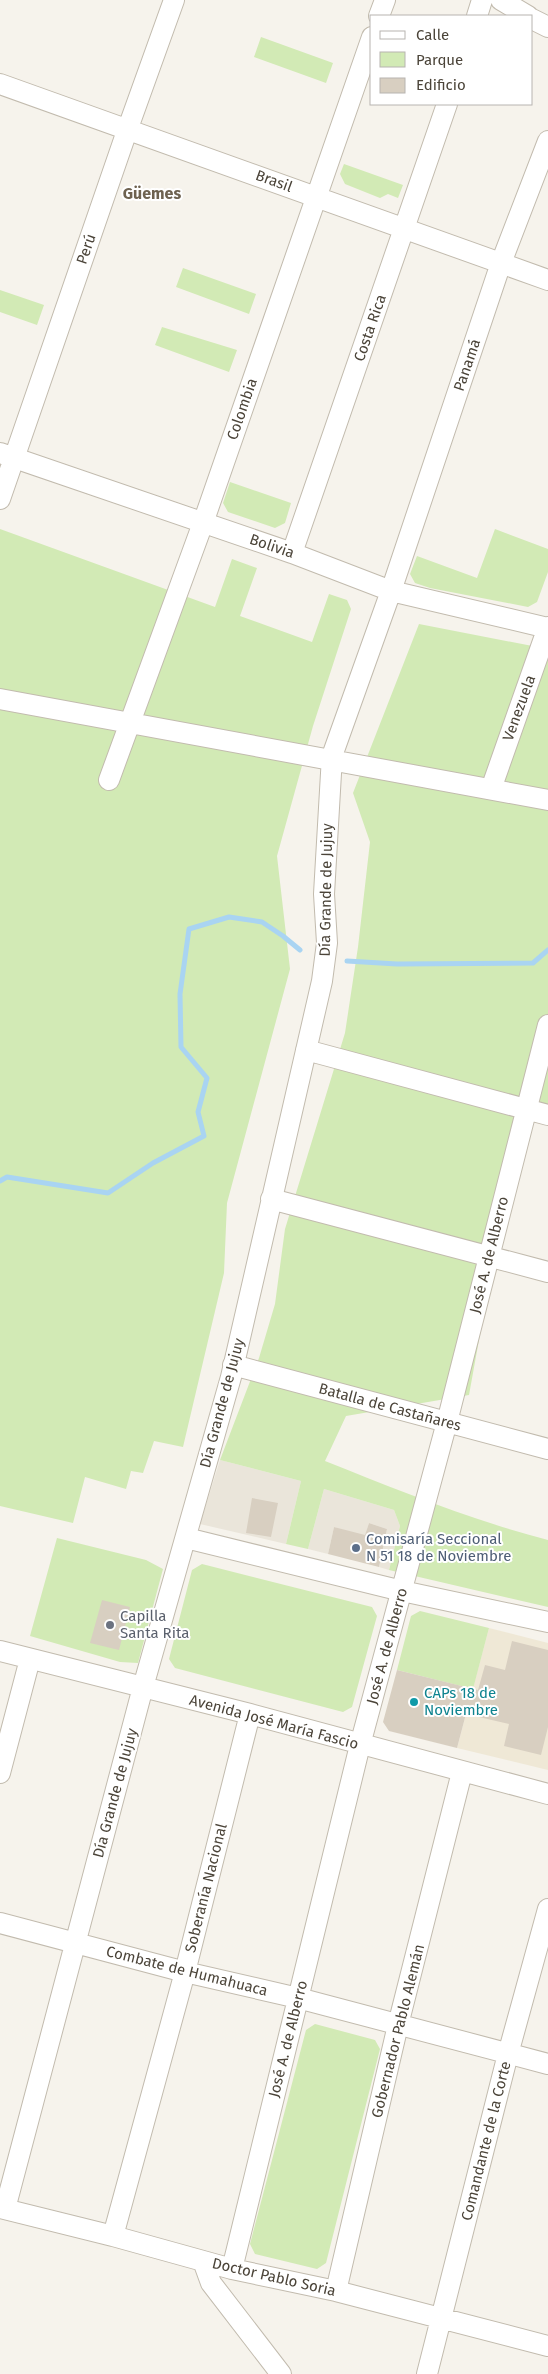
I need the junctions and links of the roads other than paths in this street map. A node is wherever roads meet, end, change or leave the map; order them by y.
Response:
1 (174, 0) edge
2 (385, 0) edge
3 (482, 0) edge
4 (500, 0) edge
5 (379, 15) edge
6 (477, 15) edge
7 (526, 15) edge
8 (533, 19) edge
9 (548, 27) edge
10 (370, 43) edge
11 (0, 84) edge
12 (447, 105) edge
13 (128, 128) junction
14 (548, 141) edge
15 (315, 196) junction
16 (404, 229) junction
17 (501, 263) junction
18 (548, 280) edge
19 (7, 455) edge
20 (0, 499) edge
21 (203, 523) junction
22 (292, 553) junction
23 (391, 591) junction
24 (548, 628) edge
25 (0, 699) edge
26 (130, 723) junction
27 (332, 760) junction
28 (109, 780) dead end
29 (491, 789) junction
30 (548, 800) edge
31 (548, 1025) edge
32 (306, 1050) junction
33 (526, 1109) junction
34 (548, 1115) edge
35 (272, 1198) junction
36 (489, 1256) junction
37 (548, 1272) edge
38 (233, 1366) junction
39 (447, 1422) junction
40 (548, 1449) edge
41 (186, 1538) junction
42 (402, 1591) junction
43 (548, 1622) edge
44 (0, 1650) edge
45 (30, 1659) junction
46 (143, 1687) junction
47 (250, 1714) junction
48 (360, 1745) junction
49 (462, 1772) junction
50 (0, 1773) edge
51 (548, 1794) edge
52 (548, 1909) edge
53 (0, 1923) edge
54 (76, 1943) junction
55 (185, 1972) junction
56 (298, 1998) junction
57 (398, 2026) junction
58 (508, 2054) junction
59 (548, 2064) edge
60 (2, 2208) edge
61 (113, 2236) junction
62 (203, 2261) junction
63 (232, 2270) junction
64 (336, 2291) junction
65 (442, 2317) junction
66 (548, 2346) edge
67 (280, 2374) edge
68 (427, 2374) edge

1 - 13 street, Perú
2 - 5 street
3 - 6 street
4 - 7 street
8 - 9 street
10 - 15 street, Colombia
11 - 13 street, Brasil
12 - 16 street, Costa Rica
13 - 15 street, Brasil
13 - 19 street, Perú
14 - 17 street, Panamá
15 - 16 street, Brasil
15 - 21 street, Colombia
16 - 17 street, Brasil
16 - 22 street, Costa Rica
17 - 18 street, Brasil
17 - 23 street, Panamá
19 - 20 street, Perú
19 - 21 street, Bolivia
21 - 22 street, Bolivia
21 - 26 street, Colombia
22 - 23 street, Bolivia
23 - 24 street, Bolivia
23 - 27 street, Día Grande de Jujuy
24 - 29 street, Venezuela
25 - 26 street
26 - 27 street
26 - 28 street, Colombia
27 - 29 street
27 - 32 street, Día Grande de Jujuy
29 - 30 street
31 - 33 street, José A. de Alberro
32 - 33 street
32 - 35 street, Día Grande de Jujuy
33 - 34 street
33 - 36 street, José A. de Alberro
35 - 36 street
35 - 38 street, Día Grande de Jujuy
36 - 37 street
36 - 39 street, José A. de Alberro
38 - 39 street, Batalla de Castañares
38 - 41 street, Día Grande de Jujuy
39 - 40 street, Batalla de Castañares
39 - 42 street, José A. de Alberro
41 - 42 street
41 - 46 street, Día Grande de Jujuy
42 - 43 street
42 - 48 street, José A. de Alberro
44 - 45 street, Avenida José María Fascio
45 - 46 street, Avenida José María Fascio
45 - 50 street
46 - 47 street, Avenida José María Fascio
46 - 54 street, Día Grande de Jujuy
47 - 48 street, Avenida José María Fascio
47 - 55 street, Soberanía Nacional
48 - 49 street, Avenida José María Fascio
48 - 56 street, José A. de Alberro
49 - 51 street, Avenida José María Fascio
49 - 57 street, Gobernador Pablo Alemán
52 - 58 street, Comandante de la Corte
53 - 54 street, Combate de Humahuaca
54 - 55 street, Combate de Humahuaca
54 - 60 street, Día Grande de Jujuy
55 - 56 street, Combate de Humahuaca
55 - 61 street, Soberanía Nacional
56 - 57 street, Combate de Humahuaca
56 - 63 street, José A. de Alberro
57 - 58 street, Combate de Humahuaca
57 - 64 street, Gobernador Pablo Alemán
58 - 59 street, Combate de Humahuaca
58 - 65 street, Comandante de la Corte
60 - 61 street, Doctor Pablo Soria
61 - 62 street, Doctor Pablo Soria
62 - 63 street, Doctor Pablo Soria
62 - 67 street
63 - 64 street, Doctor Pablo Soria
64 - 65 street, Doctor Pablo Soria
65 - 66 street, Doctor Pablo Soria
65 - 68 street, Comandante de la Corte

